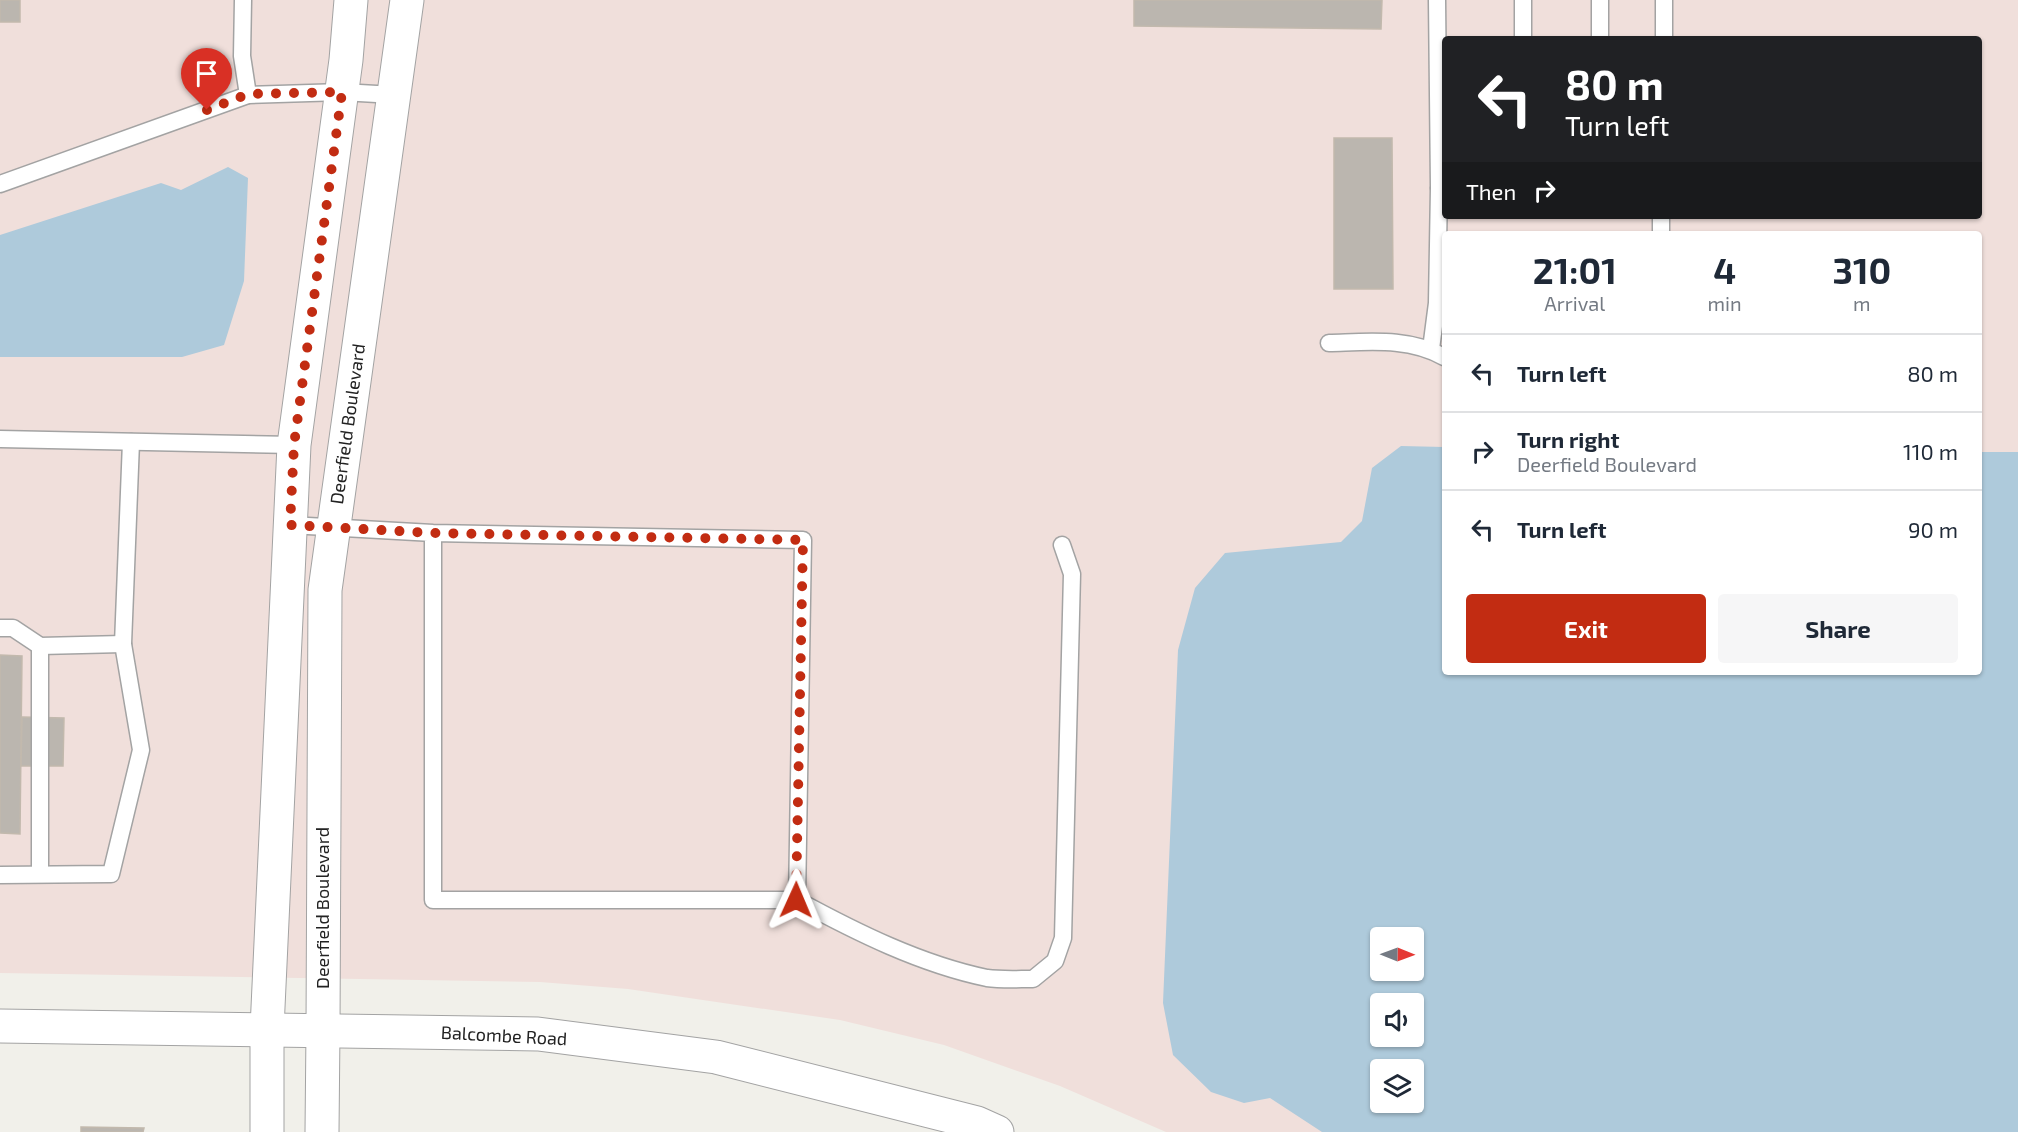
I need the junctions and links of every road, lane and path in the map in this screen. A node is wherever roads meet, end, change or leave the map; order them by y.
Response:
1 (243, 0) edge
2 (351, 0) edge
3 (407, 0) edge
4 (1437, 0) edge
5 (1523, 0) edge
6 (1600, 0) edge
7 (1664, 0) edge
8 (1523, 36) edge
9 (1600, 36) edge
10 (1664, 36) edge
11 (342, 92) junction
12 (248, 94) junction
13 (394, 95) junction
14 (0, 184) edge
15 (1442, 189) edge
16 (1441, 264) edge
17 (1441, 303) edge
18 (1329, 343) dead end
19 (1438, 353) edge
20 (0, 439) edge
21 (131, 441) junction
22 (294, 445) junction
23 (290, 525) junction
24 (334, 526) junction
25 (433, 533) junction
26 (1062, 545) dead end
27 (0, 628) edge
28 (123, 644) junction
29 (40, 646) junction
30 (0, 874) edge
31 (40, 874) junction
32 (796, 900) junction
33 (0, 1026) edge
34 (267, 1029) junction
35 (323, 1030) junction
36 (267, 1132) edge
37 (322, 1132) edge
38 (997, 1132) edge

1 - 12 lane
2 - 11 street
3 - 13 street, Deerfield Boulevard
4 - 15 lane
5 - 8 lane
6 - 9 lane
7 - 10 lane
11 - 12 lane
11 - 13 lane
11 - 22 street
12 - 14 lane
13 - 24 street, Deerfield Boulevard
15 - 16 lane
16 - 17 lane
17 - 19 lane
18 - 19 lane
20 - 21 lane
21 - 22 lane
21 - 28 lane
22 - 23 street
23 - 24 lane
23 - 34 street
24 - 25 lane
24 - 35 street, Deerfield Boulevard
25 - 32 lane
25 - 32 lane
26 - 32 lane
27 - 29 lane
28 - 29 lane
28 - 31 lane
29 - 31 lane
30 - 31 lane
33 - 34 street, Balcombe Road
34 - 35 street, Balcombe Road
34 - 36 street
35 - 37 street, Deerfield Boulevard
35 - 38 street, Balcombe Road

